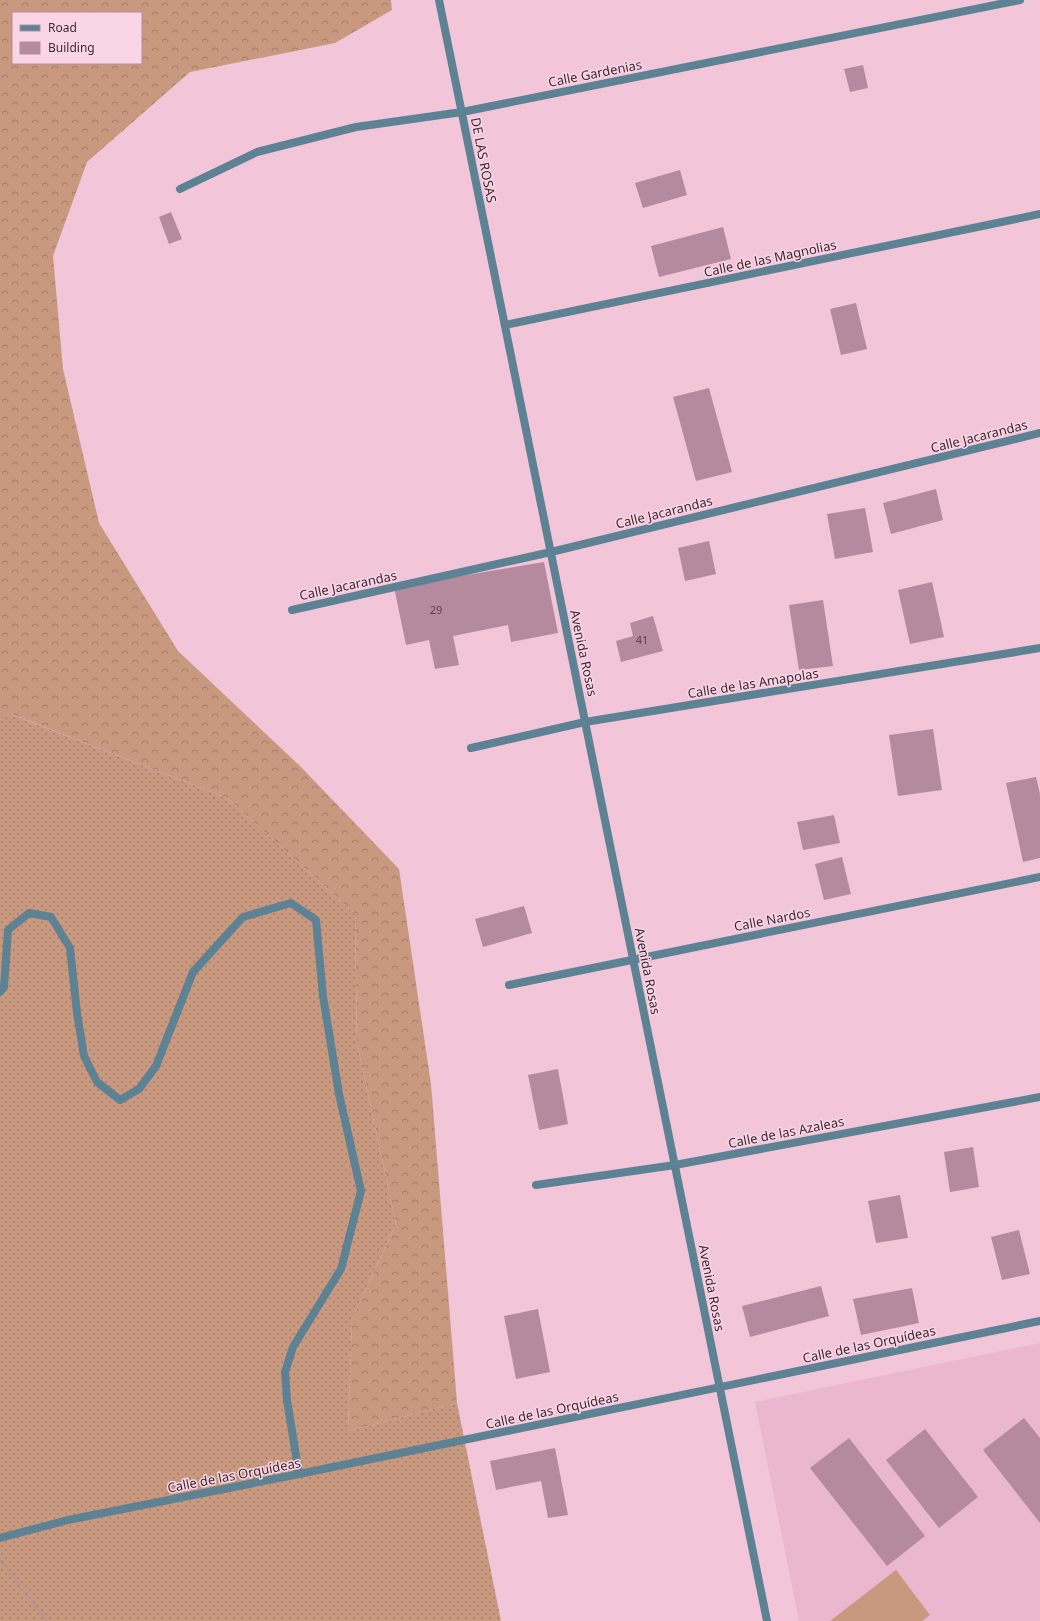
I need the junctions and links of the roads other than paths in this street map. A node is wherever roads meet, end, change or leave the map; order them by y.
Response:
1 (440, 0) edge
2 (1020, 0) edge
3 (462, 112) junction
4 (180, 189) dead end
5 (1040, 214) edge
6 (505, 325) junction
7 (1040, 433) edge
8 (551, 552) junction
9 (292, 610) dead end
10 (1040, 648) edge
11 (585, 722) junction
12 (471, 748) dead end
13 (1040, 877) edge
14 (634, 959) junction
15 (509, 985) dead end
16 (0, 992) edge
17 (1040, 1097) edge
18 (675, 1165) junction
19 (536, 1185) dead end
20 (1040, 1321) edge
21 (720, 1387) junction
22 (299, 1474) junction
23 (0, 1538) edge
24 (767, 1621) edge

1 - 3 street, DE LAS ROSAS
2 - 3 street, Calle Gardenias
3 - 4 street, Calle Gardenias
3 - 6 street, DE LAS ROSAS
5 - 6 street, Calle de las Magnolias
6 - 8 street, Avenida Rosas
7 - 8 street, Calle Jacarandas
8 - 9 street, Calle Jacarandas
8 - 11 street, Avenida Rosas
10 - 11 street, Calle de las Amapolas
11 - 12 street, Calle de las Amapolas
11 - 14 street, Avenida Rosas
13 - 14 street, Calle Nardos
14 - 15 street, Calle Nardos
14 - 18 street, Avenida Rosas
16 - 22 street
17 - 18 street, Calle de las Azaleas
18 - 19 street, Calle de las Azaleas
18 - 21 street, Avenida Rosas
20 - 21 street, Calle de las Orquídeas
21 - 22 street, Calle de las Orquídeas
21 - 24 street, Avenida Rosas
22 - 23 street, Calle de las Orquídeas

